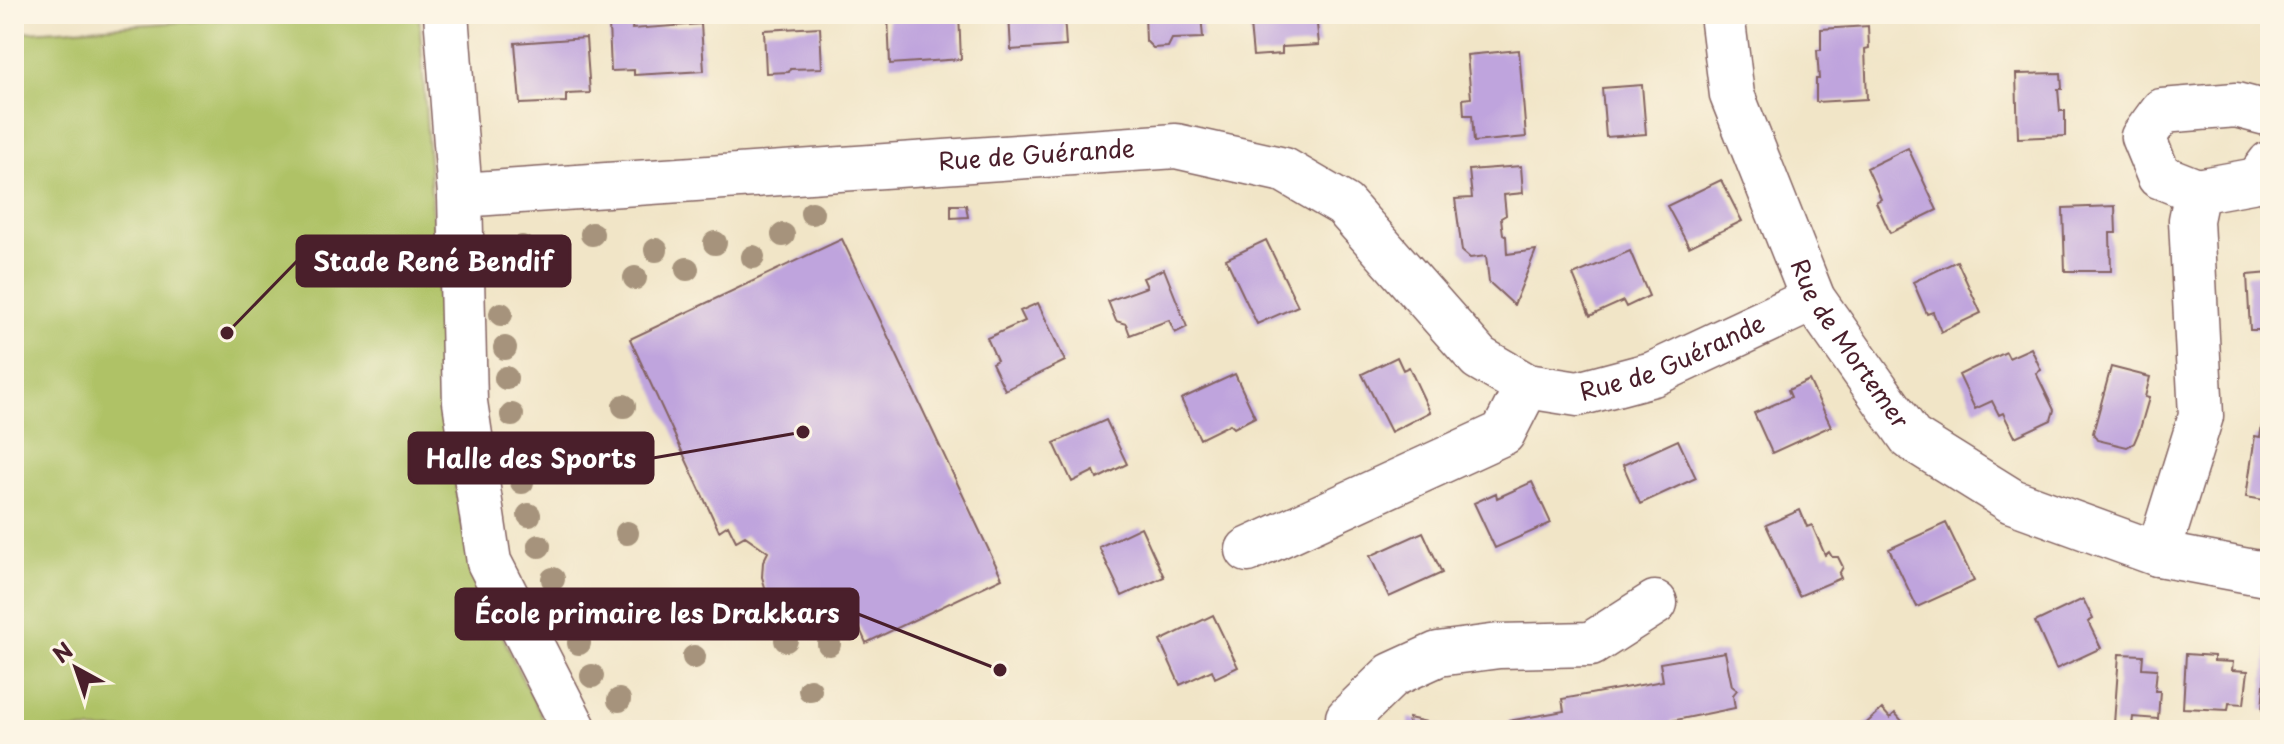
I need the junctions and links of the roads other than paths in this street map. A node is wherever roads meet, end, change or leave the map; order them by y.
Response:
1 (446, 14) edge
2 (1722, 14) edge
3 (2270, 114) edge
4 (2270, 163) edge
5 (2197, 191) junction
6 (460, 195) junction
7 (1813, 299) junction
8 (1527, 386) junction
9 (1248, 550) dead end
10 (2158, 554) junction
11 (2270, 575) edge
12 (1655, 603) dead end
13 (575, 730) edge
14 (1349, 730) edge

1 - 6 street
2 - 7 street, Rue de Mortemer
3 - 5 street
4 - 5 street
5 - 10 street
6 - 8 street, Rue de Guérande
6 - 13 street
7 - 8 street, Rue de Guérande
7 - 10 street, Rue de Mortemer
8 - 9 street
10 - 11 street, Rue de Mortemer
12 - 14 street

